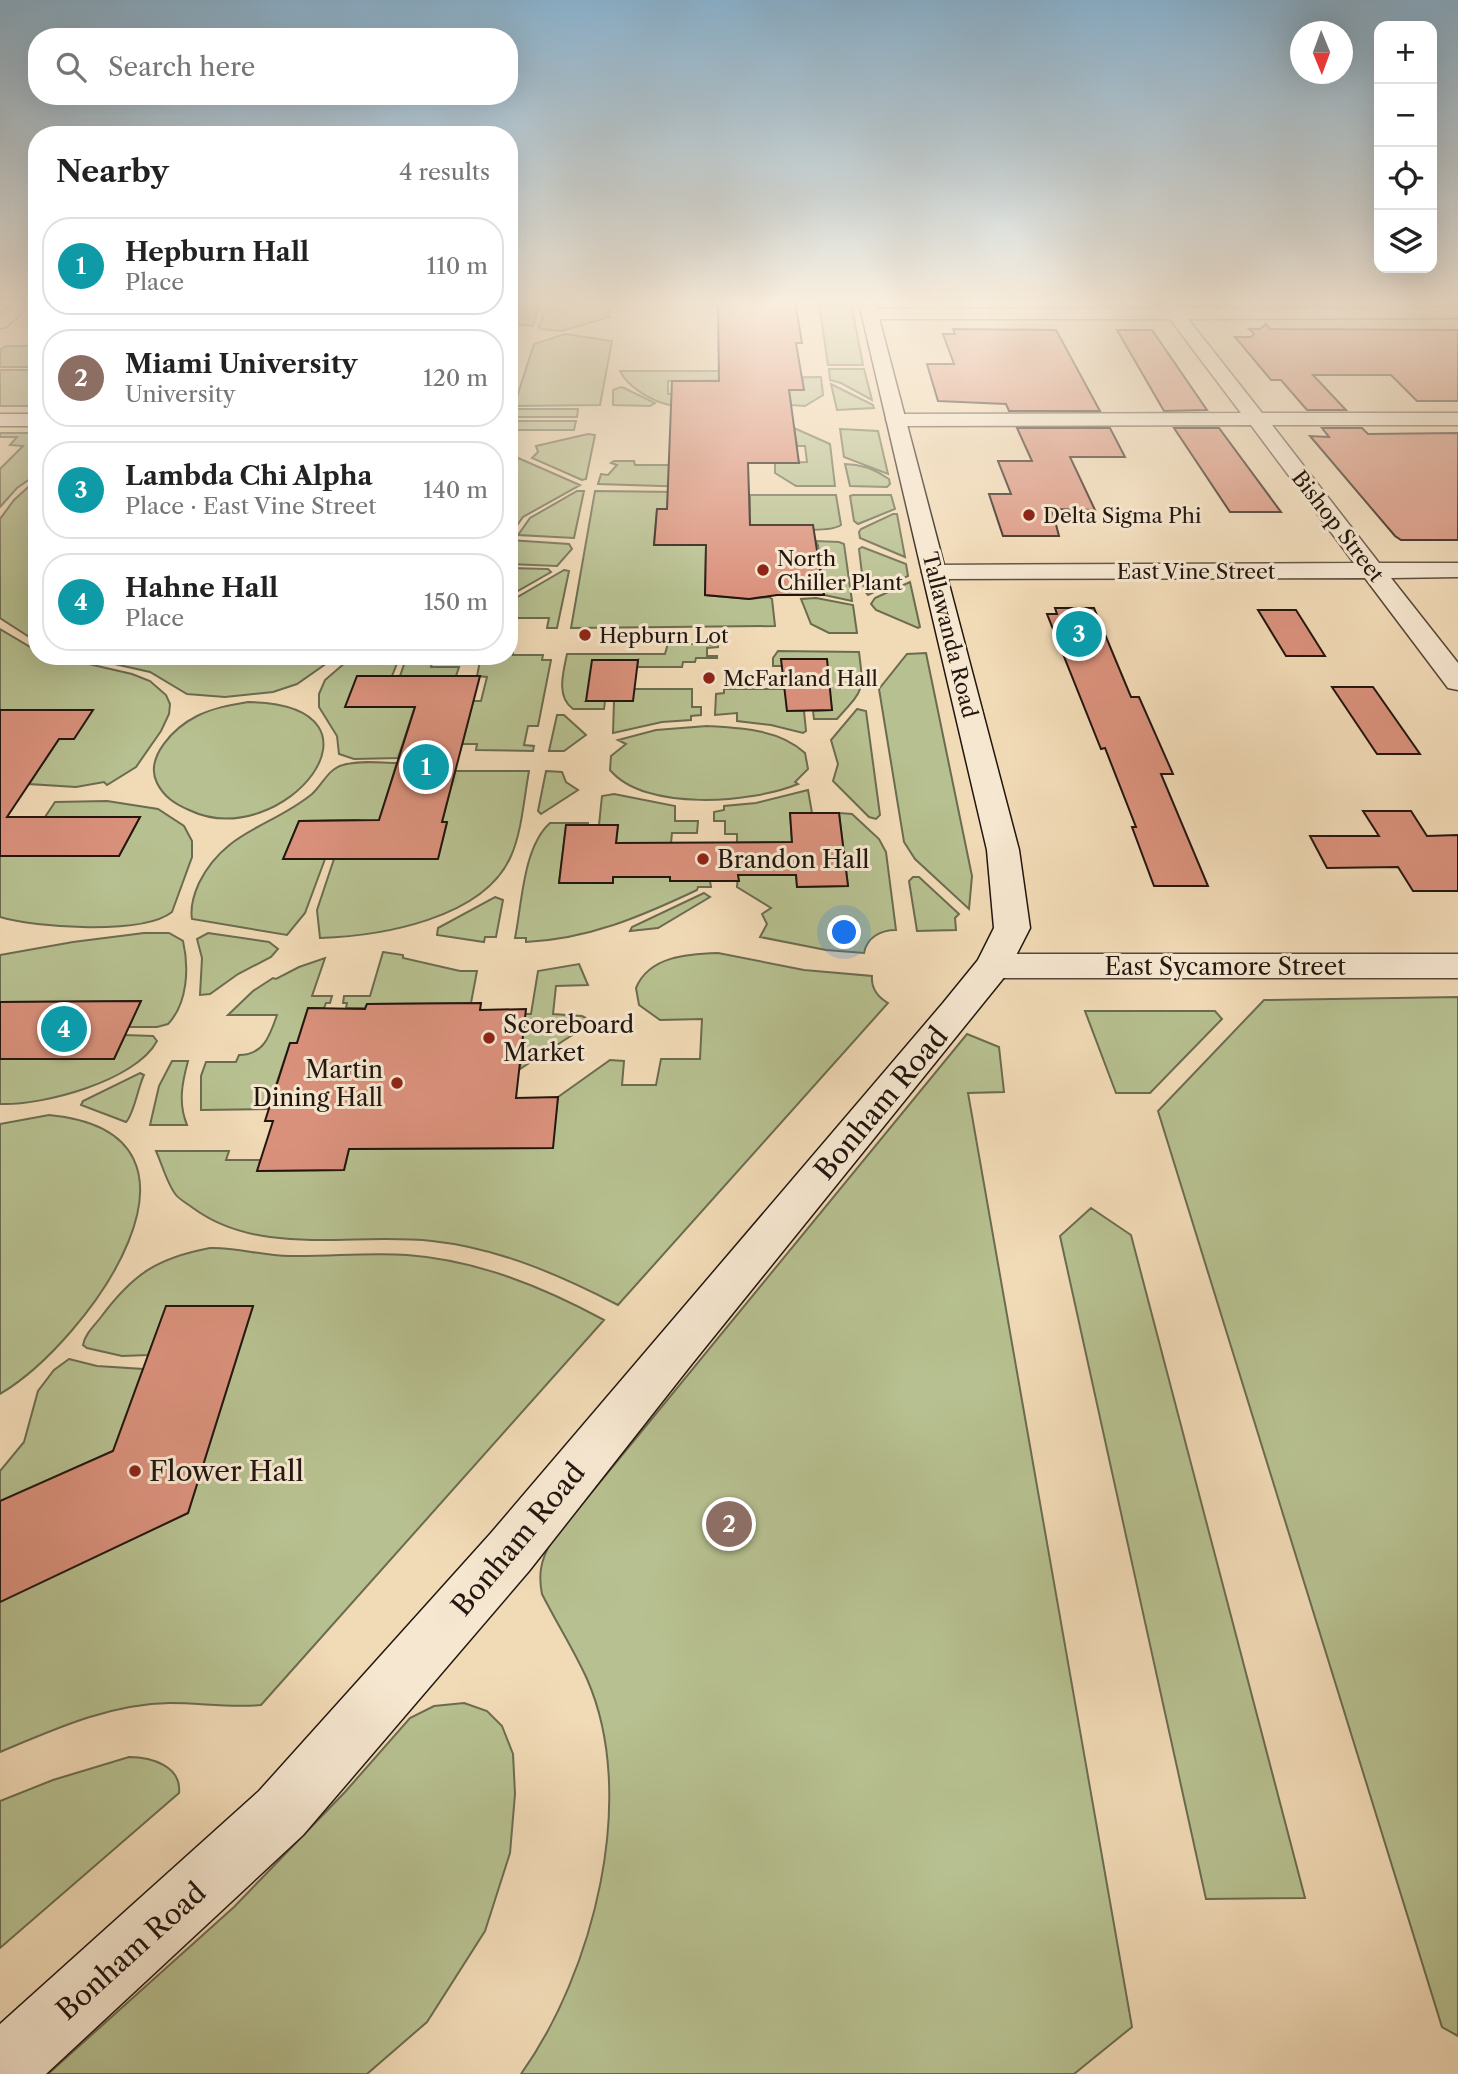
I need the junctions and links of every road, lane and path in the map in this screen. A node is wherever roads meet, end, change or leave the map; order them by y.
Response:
1 (891, 400) edge
2 (1242, 400) edge
3 (1257, 419) junction
4 (1458, 419) edge
5 (0, 420) edge
6 (28, 420) edge
7 (896, 420) junction
8 (1372, 570) junction
9 (1458, 570) edge
10 (934, 572) junction
11 (1458, 682) edge
12 (1458, 966) edge
13 (993, 967) junction
14 (0, 2070) edge

1 - 7 street, Tallawanda Road
2 - 3 street, Bishop Street
3 - 4 street
3 - 7 street
3 - 8 street, Bishop Street
5 - 6 street
7 - 10 street, Tallawanda Road
8 - 9 street, East Vine Street
8 - 10 street, East Vine Street
8 - 11 street, Bishop Street
10 - 13 street, Tallawanda Road
12 - 13 street, East Sycamore Street
13 - 14 street, Bonham Road

